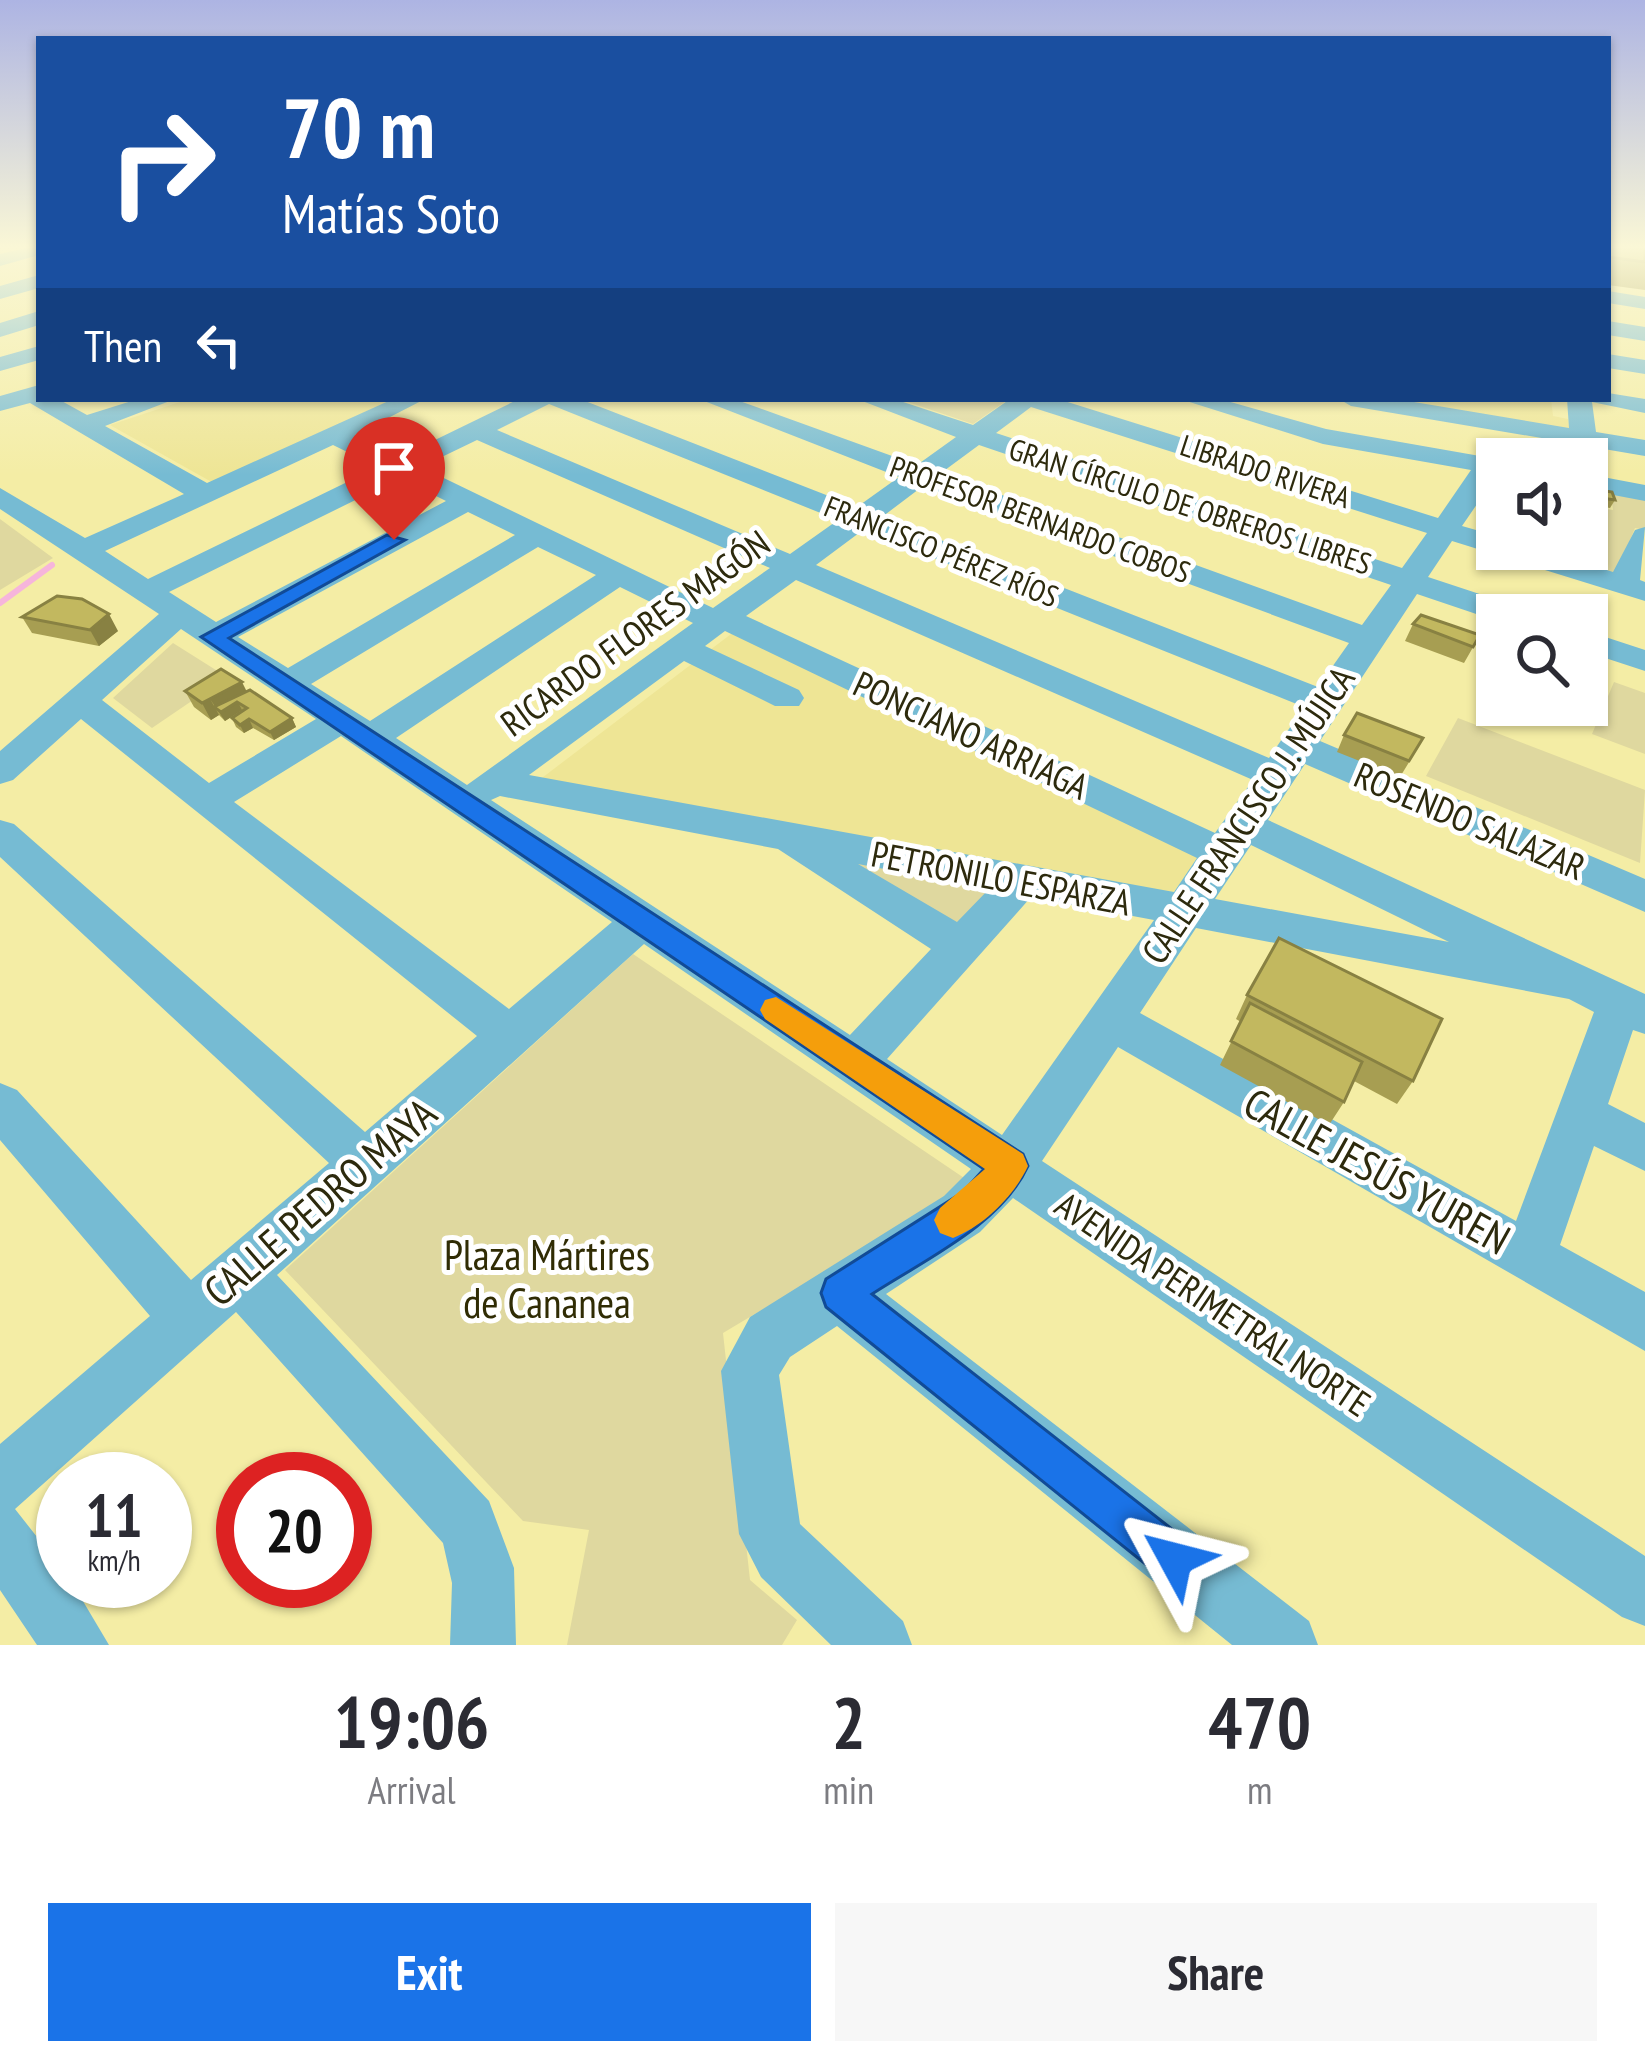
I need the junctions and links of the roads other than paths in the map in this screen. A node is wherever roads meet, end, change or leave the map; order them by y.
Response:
1 (1611, 328) edge
2 (1645, 334) edge
3 (36, 353) edge
4 (1611, 361) edge
5 (0, 364) edge
6 (1645, 367) edge
7 (36, 396) edge
8 (1611, 400) edge
9 (47, 402) edge
10 (154, 402) edge
11 (406, 402) edge
12 (533, 402) edge
13 (566, 402) edge
14 (719, 402) edge
15 (877, 402) edge
16 (1025, 402) edge
17 (1039, 402) edge
18 (1203, 402) edge
19 (1362, 402) edge
20 (1580, 402) edge
21 (0, 404) edge
22 (1645, 406) edge
23 (85, 424) junction
24 (476, 430) junction
25 (333, 435) junction
26 (976, 436) junction
27 (1490, 438) edge
28 (1584, 438) edge
29 (1645, 448) edge
30 (1608, 459) edge
31 (1476, 463) edge
32 (398, 469) junction
33 (1608, 475) edge
34 (921, 476) junction
35 (1476, 487) edge
36 (1645, 493) edge
37 (205, 494) junction
38 (0, 496) edge
39 (467, 501) junction
40 (861, 520) junction
41 (1445, 529) junction
42 (537, 536) junction
43 (1645, 536) edge
44 (1476, 539) edge
45 (84, 550) junction
46 (794, 567) junction
47 (1576, 570) edge
48 (618, 574) junction
49 (1410, 580) junction
50 (1634, 588) edge
51 (1476, 603) edge
52 (178, 615) junction
53 (720, 620) junction
54 (1370, 639) junction
55 (681, 647) junction
56 (1608, 648) edge
57 (1645, 661) edge
58 (286, 684) junction
59 (787, 698) dead end
60 (80, 700) junction
61 (1324, 702) junction
62 (356, 729) junction
63 (1285, 760) junction
64 (0, 771) edge
65 (479, 792) junction
66 (206, 802) junction
67 (774, 833) junction
68 (0, 834) edge
69 (1231, 838) junction
70 (1021, 881) junction
71 (1645, 896) edge
72 (1180, 913) junction
73 (641, 921) junction
74 (961, 946) junction
75 (1614, 1000) edge
76 (1109, 1019) junction
77 (511, 1035) junction
78 (855, 1062) junction
79 (0, 1105) edge
80 (1579, 1113) junction
81 (1645, 1148) edge
82 (364, 1163) junction
83 (1010, 1166) junction
84 (1529, 1257) junction
85 (239, 1274) junction
86 (840, 1293) junction
87 (188, 1318) junction
88 (1645, 1323) edge
89 (0, 1484) edge
90 (0, 1534) edge
91 (1645, 1594) edge
92 (76, 1645) edge
93 (483, 1645) edge
94 (879, 1645) edge
95 (1285, 1645) edge

1 - 2 street
3 - 5 street
4 - 6 street
7 - 21 street
8 - 22 street
9 - 23 street
10 - 23 street
11 - 25 street
12 - 24 street
13 - 40 street, FRANCISCO PÉREZ RÍOS
14 - 34 street, PROFESOR BERNARDO COBOS
15 - 26 street, GRAN CÍRCULO DE OBREROS LIBRES
16 - 26 street, RICARDO FLORES MAGÓN
17 - 41 street, LIBRADO RIVERA
18 - 31 street
19 - 27 street
20 - 28 street
23 - 37 street
24 - 32 street
24 - 46 street, ROSENDO SALAZAR
25 - 32 street, PONCIANO ARRIAGA
25 - 37 street
26 - 34 street, RICARDO FLORES MAGÓN
26 - 49 street, GRAN CÍRCULO DE OBREROS LIBRES
29 - 30 street
32 - 39 street, PONCIANO ARRIAGA
32 - 52 street
33 - 36 street
34 - 40 street, RICARDO FLORES MAGÓN
34 - 54 street, PROFESOR BERNARDO COBOS
35 - 41 street, CALLE FRANCISCO J. MÚJICA
37 - 45 street
38 - 45 street, AVENIDA PERIMETRAL NORTE
39 - 42 street, PONCIANO ARRIAGA
39 - 52 street
40 - 46 street, RICARDO FLORES MAGÓN
40 - 61 street, FRANCISCO PÉREZ RÍOS
41 - 44 street, LIBRADO RIVERA
41 - 49 street, CALLE FRANCISCO J. MÚJICA
42 - 48 street, PONCIANO ARRIAGA
42 - 58 street
43 - 50 street
45 - 52 street, AVENIDA PERIMETRAL NORTE
46 - 53 street, RICARDO FLORES MAGÓN
46 - 63 street, ROSENDO SALAZAR
47 - 50 street
48 - 53 street, PONCIANO ARRIAGA
48 - 62 street
49 - 51 street, GRAN CÍRCULO DE OBREROS LIBRES
49 - 54 street, CALLE FRANCISCO J. MÚJICA
52 - 58 street, AVENIDA PERIMETRAL NORTE
52 - 60 street
53 - 55 street, RICARDO FLORES MAGÓN
53 - 69 street, PONCIANO ARRIAGA
54 - 61 street, CALLE FRANCISCO J. MÚJICA
55 - 59 street
55 - 65 street, RICARDO FLORES MAGÓN
56 - 57 street
58 - 62 street, AVENIDA PERIMETRAL NORTE
60 - 64 street
60 - 66 street
61 - 63 street, CALLE FRANCISCO J. MÚJICA
62 - 65 street, AVENIDA PERIMETRAL NORTE
62 - 66 street
63 - 69 street, CALLE FRANCISCO J. MÚJICA
63 - 71 street, ROSENDO SALAZAR
65 - 67 street, PETRONILO ESPARZA
65 - 73 street, AVENIDA PERIMETRAL NORTE
66 - 77 street
67 - 70 street, PETRONILO ESPARZA
67 - 74 street
68 - 82 street
69 - 72 street, CALLE FRANCISCO J. MÚJICA
69 - 75 street, PONCIANO ARRIAGA
70 - 72 street, PETRONILO ESPARZA
70 - 74 street
72 - 75 street, PETRONILO ESPARZA
72 - 76 street, CALLE FRANCISCO J. MÚJICA
73 - 77 street, CALLE PEDRO MAYA
73 - 78 street, AVENIDA PERIMETRAL NORTE
74 - 78 street
75 - 80 street
76 - 83 street, CALLE FRANCISCO J. MÚJICA
76 - 84 street, CALLE JESÚS YUREN
77 - 82 street, CALLE PEDRO MAYA
78 - 83 street, AVENIDA PERIMETRAL NORTE
79 - 87 street
80 - 81 street
80 - 84 street
82 - 85 street, CALLE PEDRO MAYA
83 - 86 street, CALLE FRANCISCO J. MÚJICA
83 - 91 street, AVENIDA PERIMETRAL NORTE
84 - 88 street, CALLE JESÚS YUREN
85 - 87 street, CALLE PEDRO MAYA
85 - 93 street
86 - 94 street, CALLE FRANCISCO J. MÚJICA
86 - 95 street
87 - 89 street, CALLE PEDRO MAYA
90 - 92 street

